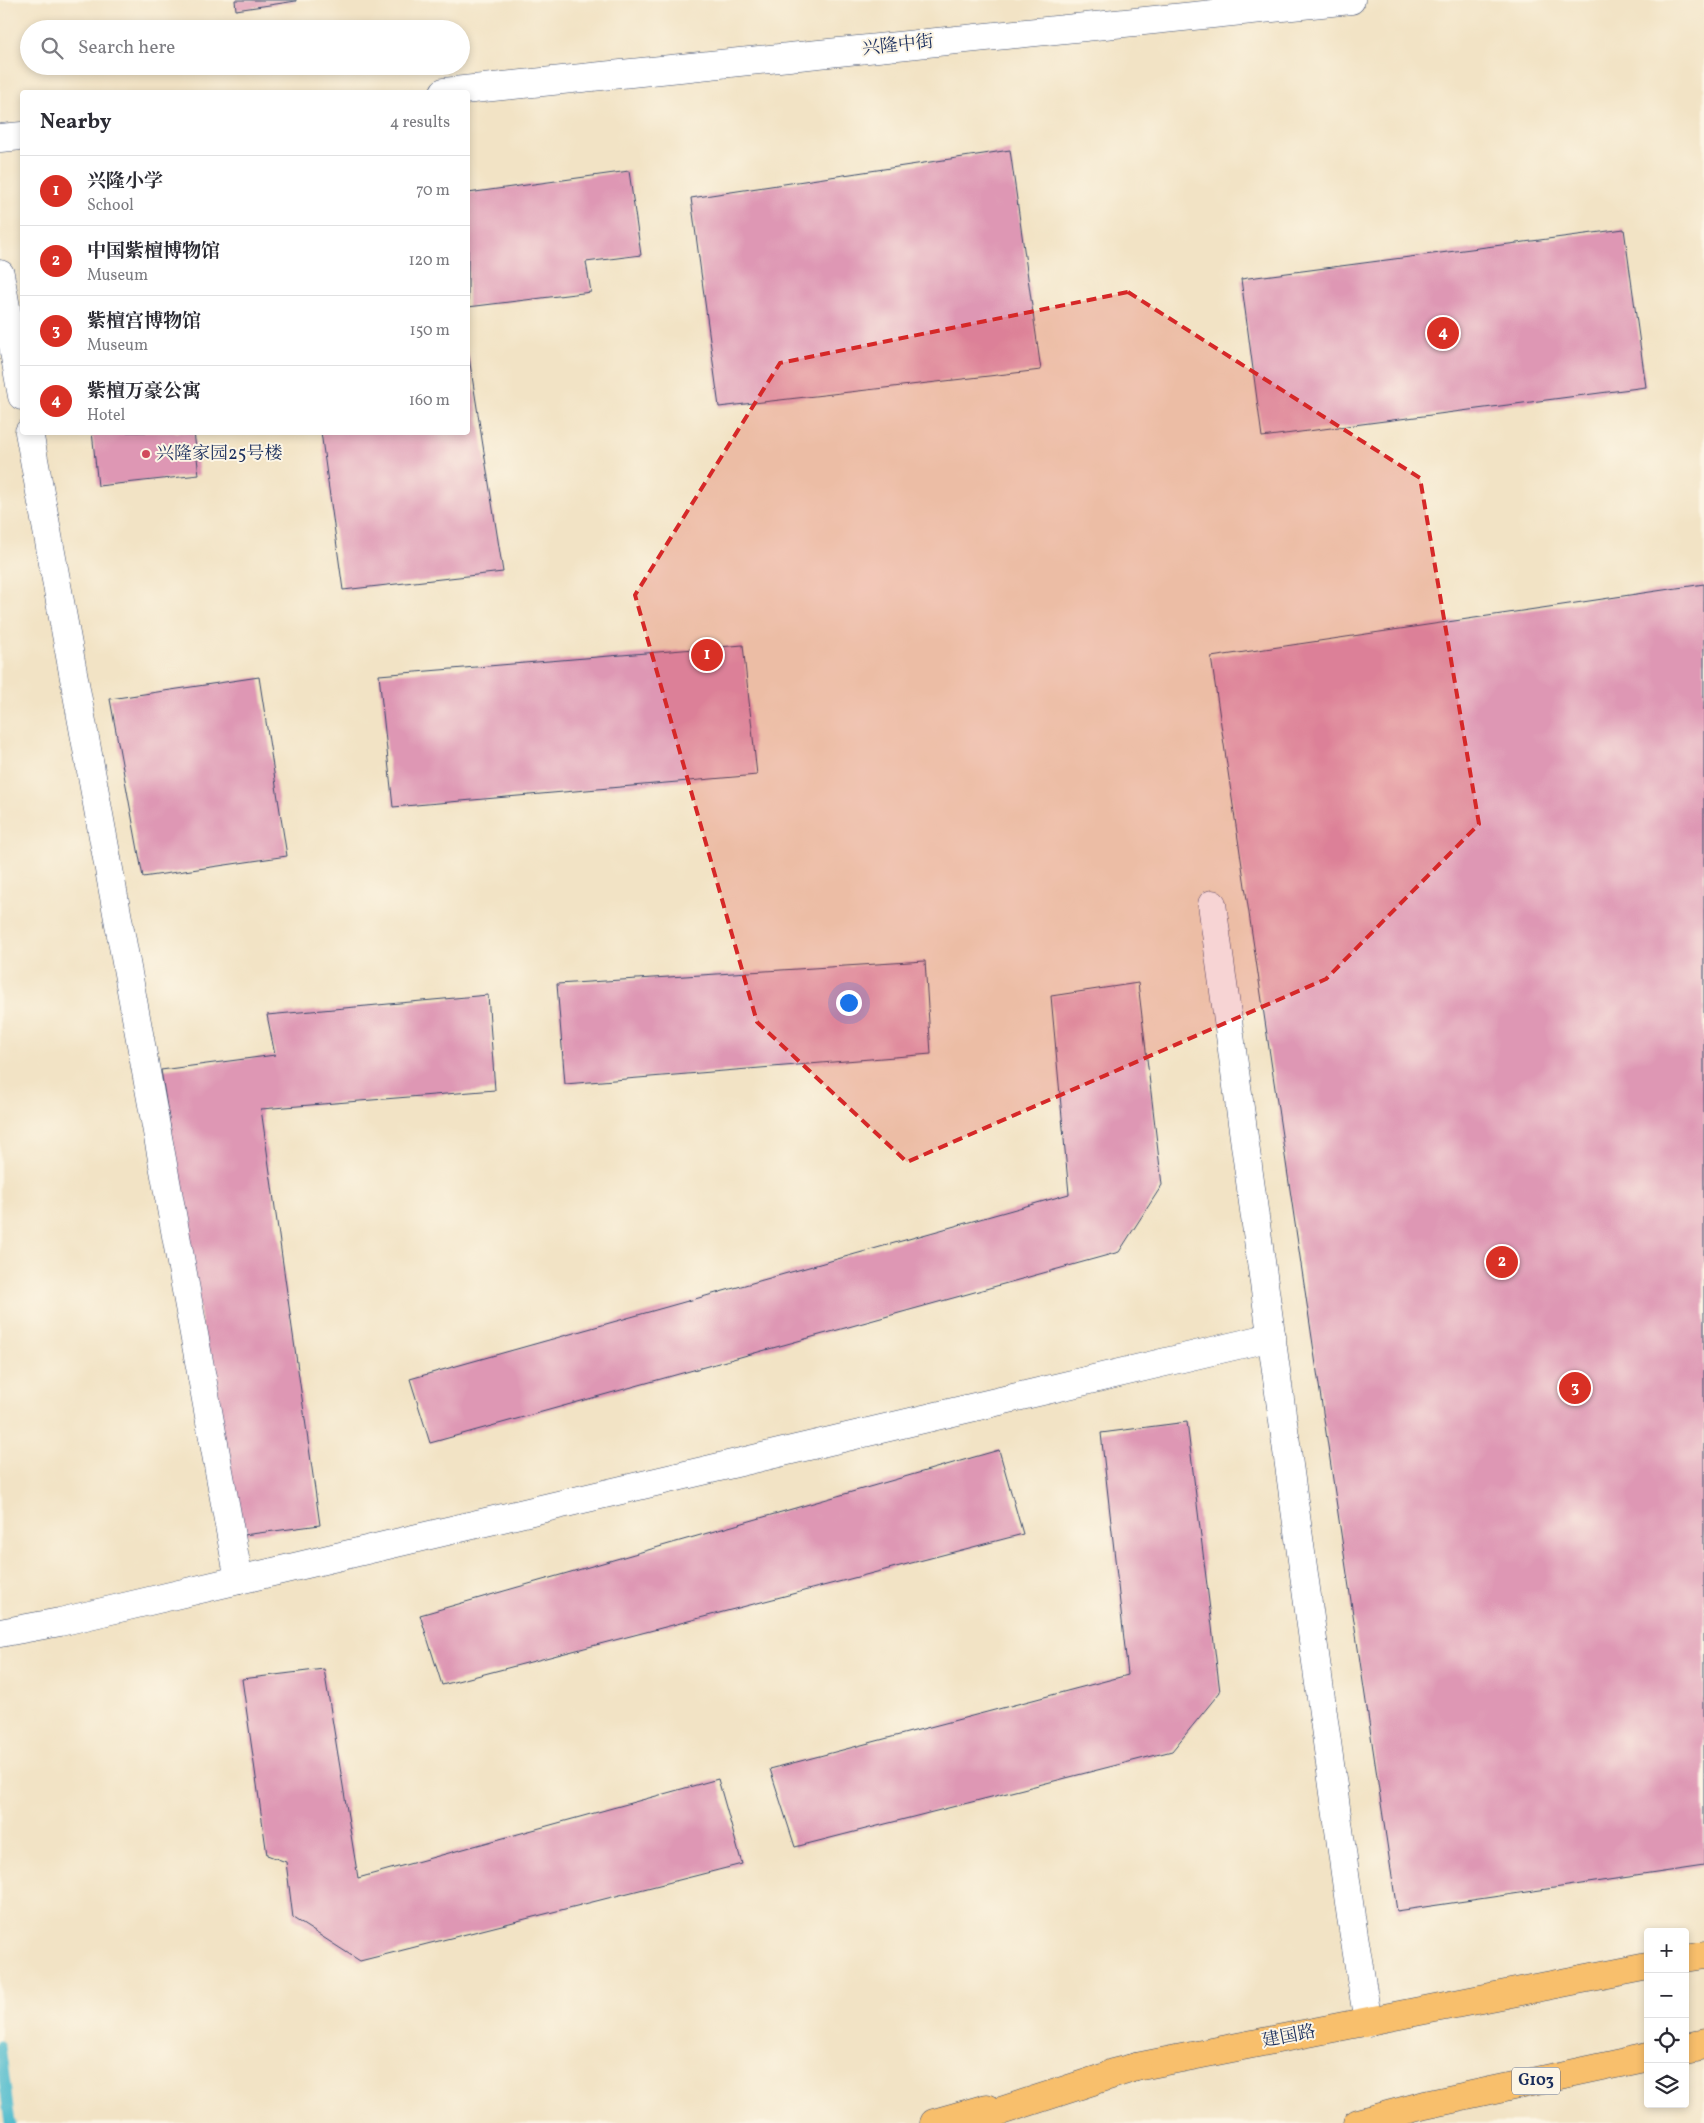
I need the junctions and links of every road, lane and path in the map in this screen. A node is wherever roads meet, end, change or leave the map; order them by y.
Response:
1 (1351, 0) edge
2 (464, 90) edge
3 (20, 136) edge
4 (0, 138) edge
5 (0, 274) edge
6 (20, 385) edge
7 (30, 435) edge
8 (1212, 904) dead end
9 (1272, 1337) junction
10 (239, 1580) junction
11 (5, 1632) edge
12 (1704, 1955) edge
13 (1689, 1957) edge
14 (1644, 1967) edge
15 (1368, 2022) junction
16 (1704, 2045) edge
17 (1689, 2048) edge
18 (1644, 2058) edge
19 (1136, 2067) junction
20 (934, 2123) edge
21 (964, 2123) edge
22 (1357, 2123) edge

1 - 2 street, 兴隆中街
3 - 4 street
5 - 6 street
7 - 10 street
8 - 9 street
9 - 10 street
9 - 15 street
10 - 11 street
12 - 13 main road
14 - 15 main road, 建国路
15 - 19 main road, 建国路
16 - 17 main road
18 - 22 main road, G103
19 - 20 main road, 建国路
19 - 21 main road

